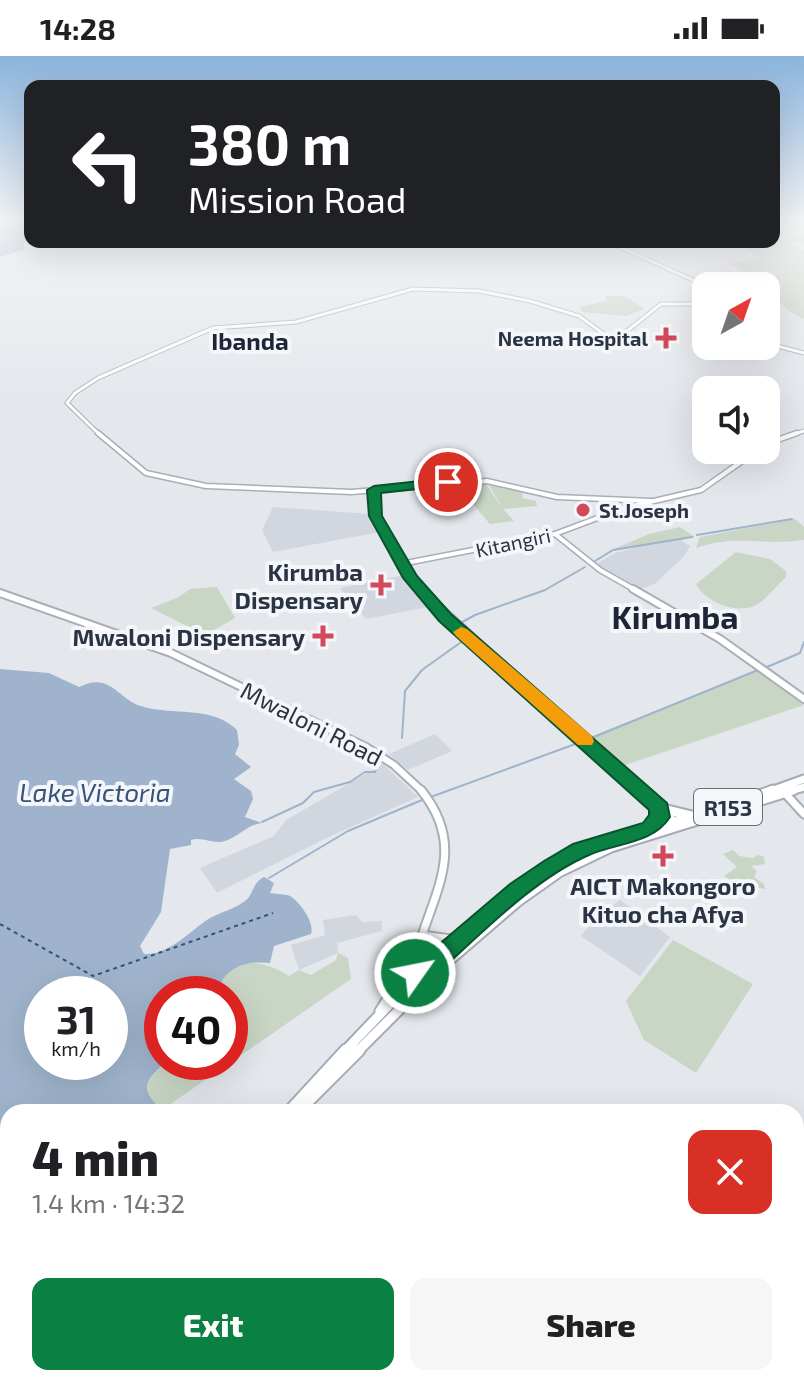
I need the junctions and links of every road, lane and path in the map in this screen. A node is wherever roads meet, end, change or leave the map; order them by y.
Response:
1 (692, 304) edge
2 (780, 347) edge
3 (804, 353) edge
4 (804, 431) edge
5 (780, 439) edge
6 (739, 464) edge
7 (374, 490) junction
8 (652, 501) junction
9 (555, 534) junction
10 (401, 564) junction
11 (0, 593) edge
12 (804, 699) edge
13 (804, 779) edge
14 (804, 787) edge
15 (783, 791) junction
16 (659, 808) junction
17 (804, 814) edge
18 (698, 816) junction
19 (677, 825) junction
20 (650, 828) junction
21 (422, 935) junction
22 (460, 940) junction
23 (418, 951) junction
24 (418, 983) junction
25 (378, 1014) junction
26 (296, 1104) edge
27 (305, 1104) edge

1 - 7 street
2 - 3 street
4 - 5 street
6 - 8 street, Kitangiri
7 - 8 street
7 - 10 street
8 - 9 street, Kitangiri
9 - 10 street, Kitangiri
9 - 12 street
10 - 16 street
11 - 21 street, Mwaloni Road
13 - 15 main road, R153
14 - 15 main road, R153
15 - 17 street
15 - 18 main road, R153
15 - 19 main road, R153
16 - 18 main road
16 - 19 street
16 - 20 main road
18 - 19 main road, R153
19 - 20 main road, R153
19 - 24 main road, R153
20 - 22 main road, R153
21 - 22 street
21 - 23 street, Mwaloni Road
22 - 24 main road, R153
23 - 24 street, Mwaloni Road
23 - 25 street
24 - 25 main road, R153
24 - 27 main road, R153
25 - 26 main road, R153

